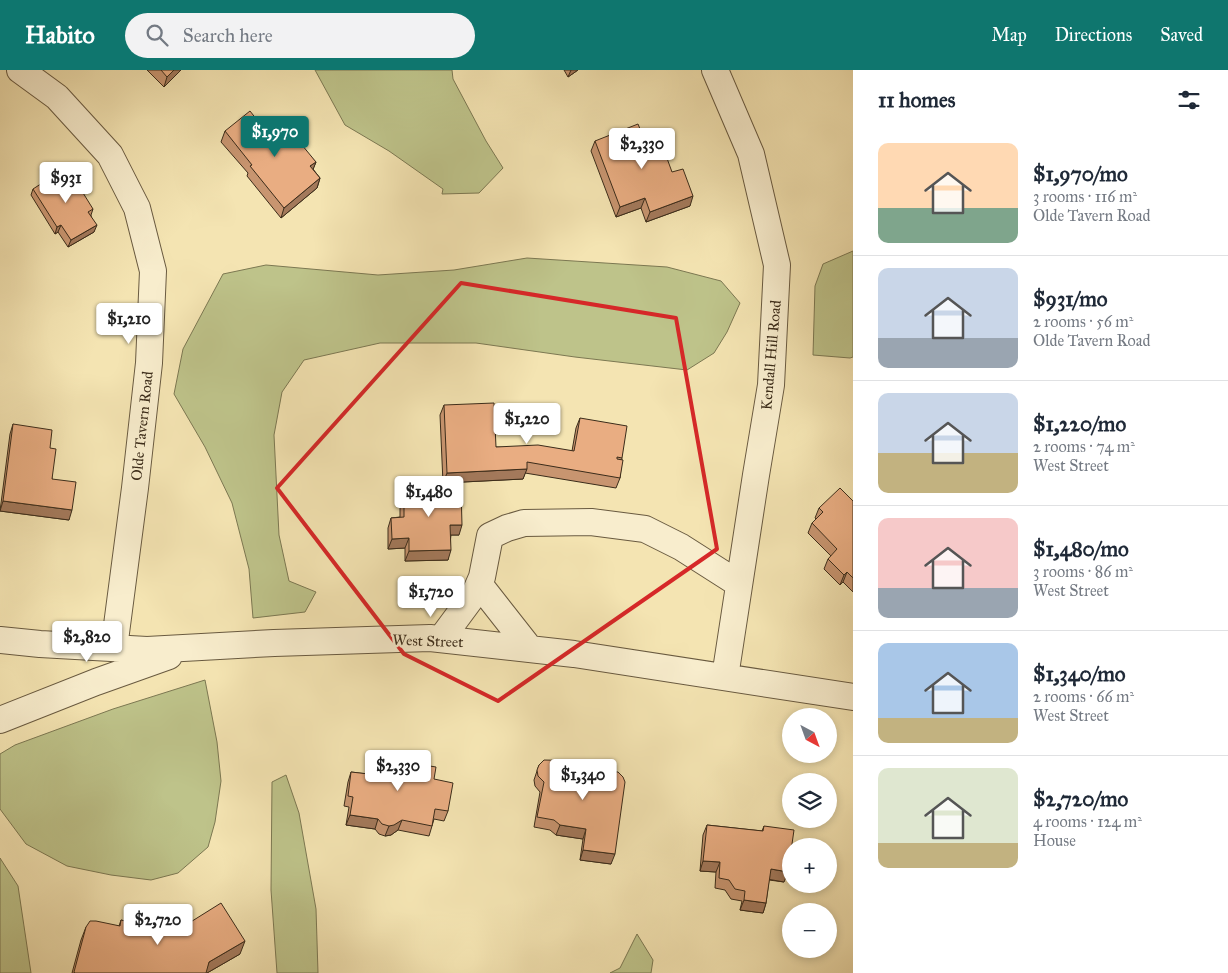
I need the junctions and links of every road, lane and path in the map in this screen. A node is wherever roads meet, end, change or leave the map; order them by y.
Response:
1 (20, 70) edge
2 (715, 70) edge
3 (479, 584) junction
4 (739, 584) junction
5 (441, 639) junction
6 (0, 640) edge
7 (114, 648) junction
8 (191, 648) junction
9 (530, 649) junction
10 (726, 677) junction
11 (853, 697) edge
12 (0, 720) edge

1 - 7 street, Olde Tavern Road
2 - 4 street, Kendall Hill Road
3 - 4 street
3 - 5 street
3 - 9 street
4 - 10 street, Kendall Hill Road
5 - 8 street, West Street
5 - 9 street, West Street
6 - 7 street, West Street
7 - 8 street, West Street
8 - 12 street
9 - 10 street, West Street
10 - 11 street, West Street

